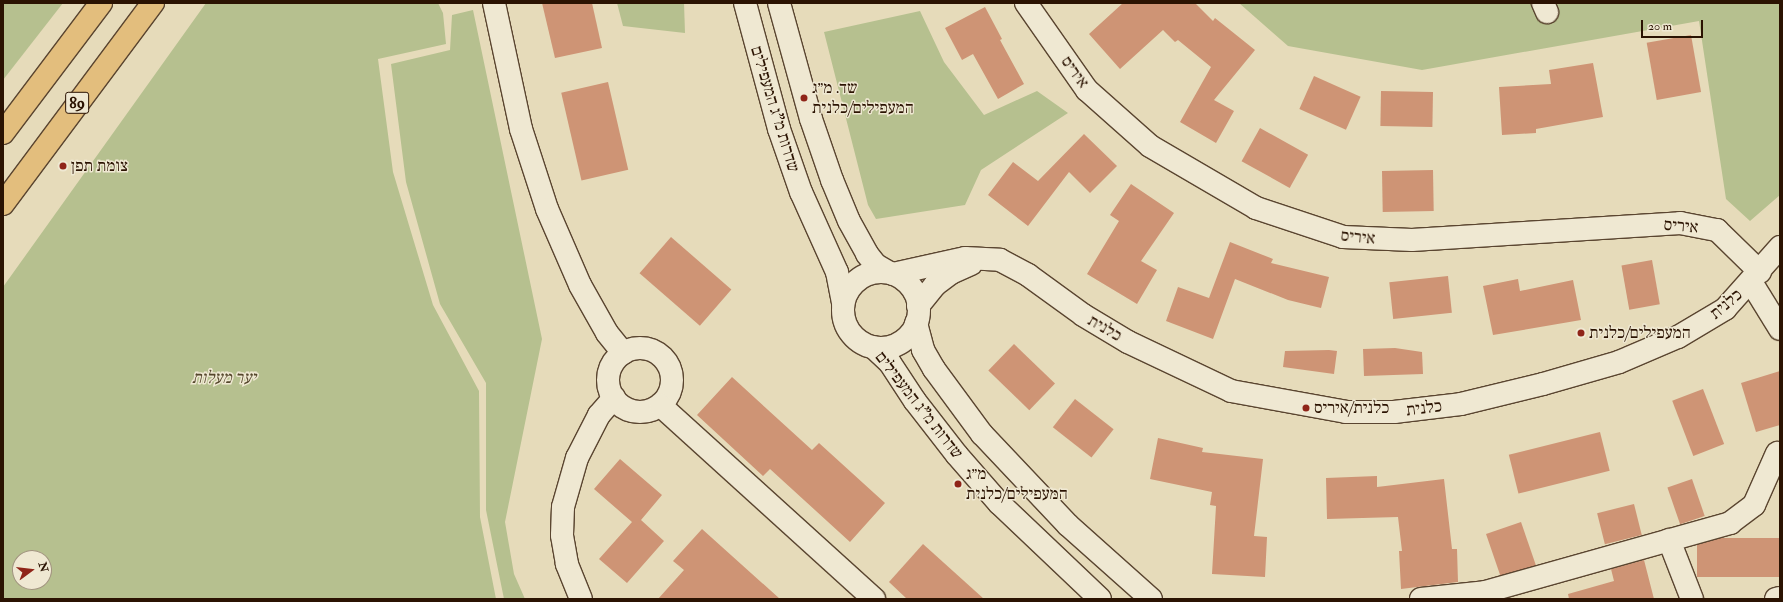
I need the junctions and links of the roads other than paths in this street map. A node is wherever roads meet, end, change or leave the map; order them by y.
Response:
1 (101, 3) edge
2 (153, 3) edge
3 (494, 3) edge
4 (746, 3) edge
5 (779, 3) edge
6 (1026, 3) edge
7 (3, 132) edge
8 (3, 204) edge
9 (1780, 247) edge
10 (987, 258) junction
11 (891, 273) junction
12 (1755, 277) junction
13 (843, 304) junction
14 (917, 315) junction
15 (1780, 329) edge
16 (873, 347) junction
17 (622, 353) junction
18 (614, 398) junction
19 (660, 405) junction
20 (1777, 453) dead end
21 (1669, 540) junction
22 (1780, 598) edge
23 (581, 599) edge
24 (874, 599) edge
25 (1100, 599) edge
26 (1151, 599) edge
27 (1421, 599) edge
28 (1692, 599) edge
29 (1776, 599) edge

1 - 7 highway, 89
2 - 8 highway, 89
3 - 17 street
4 - 13 street, שדרות מ"ג המעפילים
5 - 11 street, שדרות מ"ג המעפילים
6 - 12 street, איריס
9 - 12 street, כלנית
10 - 11 street, כלנית
10 - 12 street, כלנית
10 - 14 street
11 - 13 street
11 - 14 street
12 - 15 street, איריס
13 - 16 street
14 - 16 street
14 - 26 street, שדרות מ"ג המעפילים
16 - 25 street, שדרות מ"ג המעפילים
17 - 18 street
17 - 19 street
18 - 19 street
18 - 23 street
19 - 24 street
20 - 21 street
21 - 27 street
21 - 28 street
22 - 29 street

